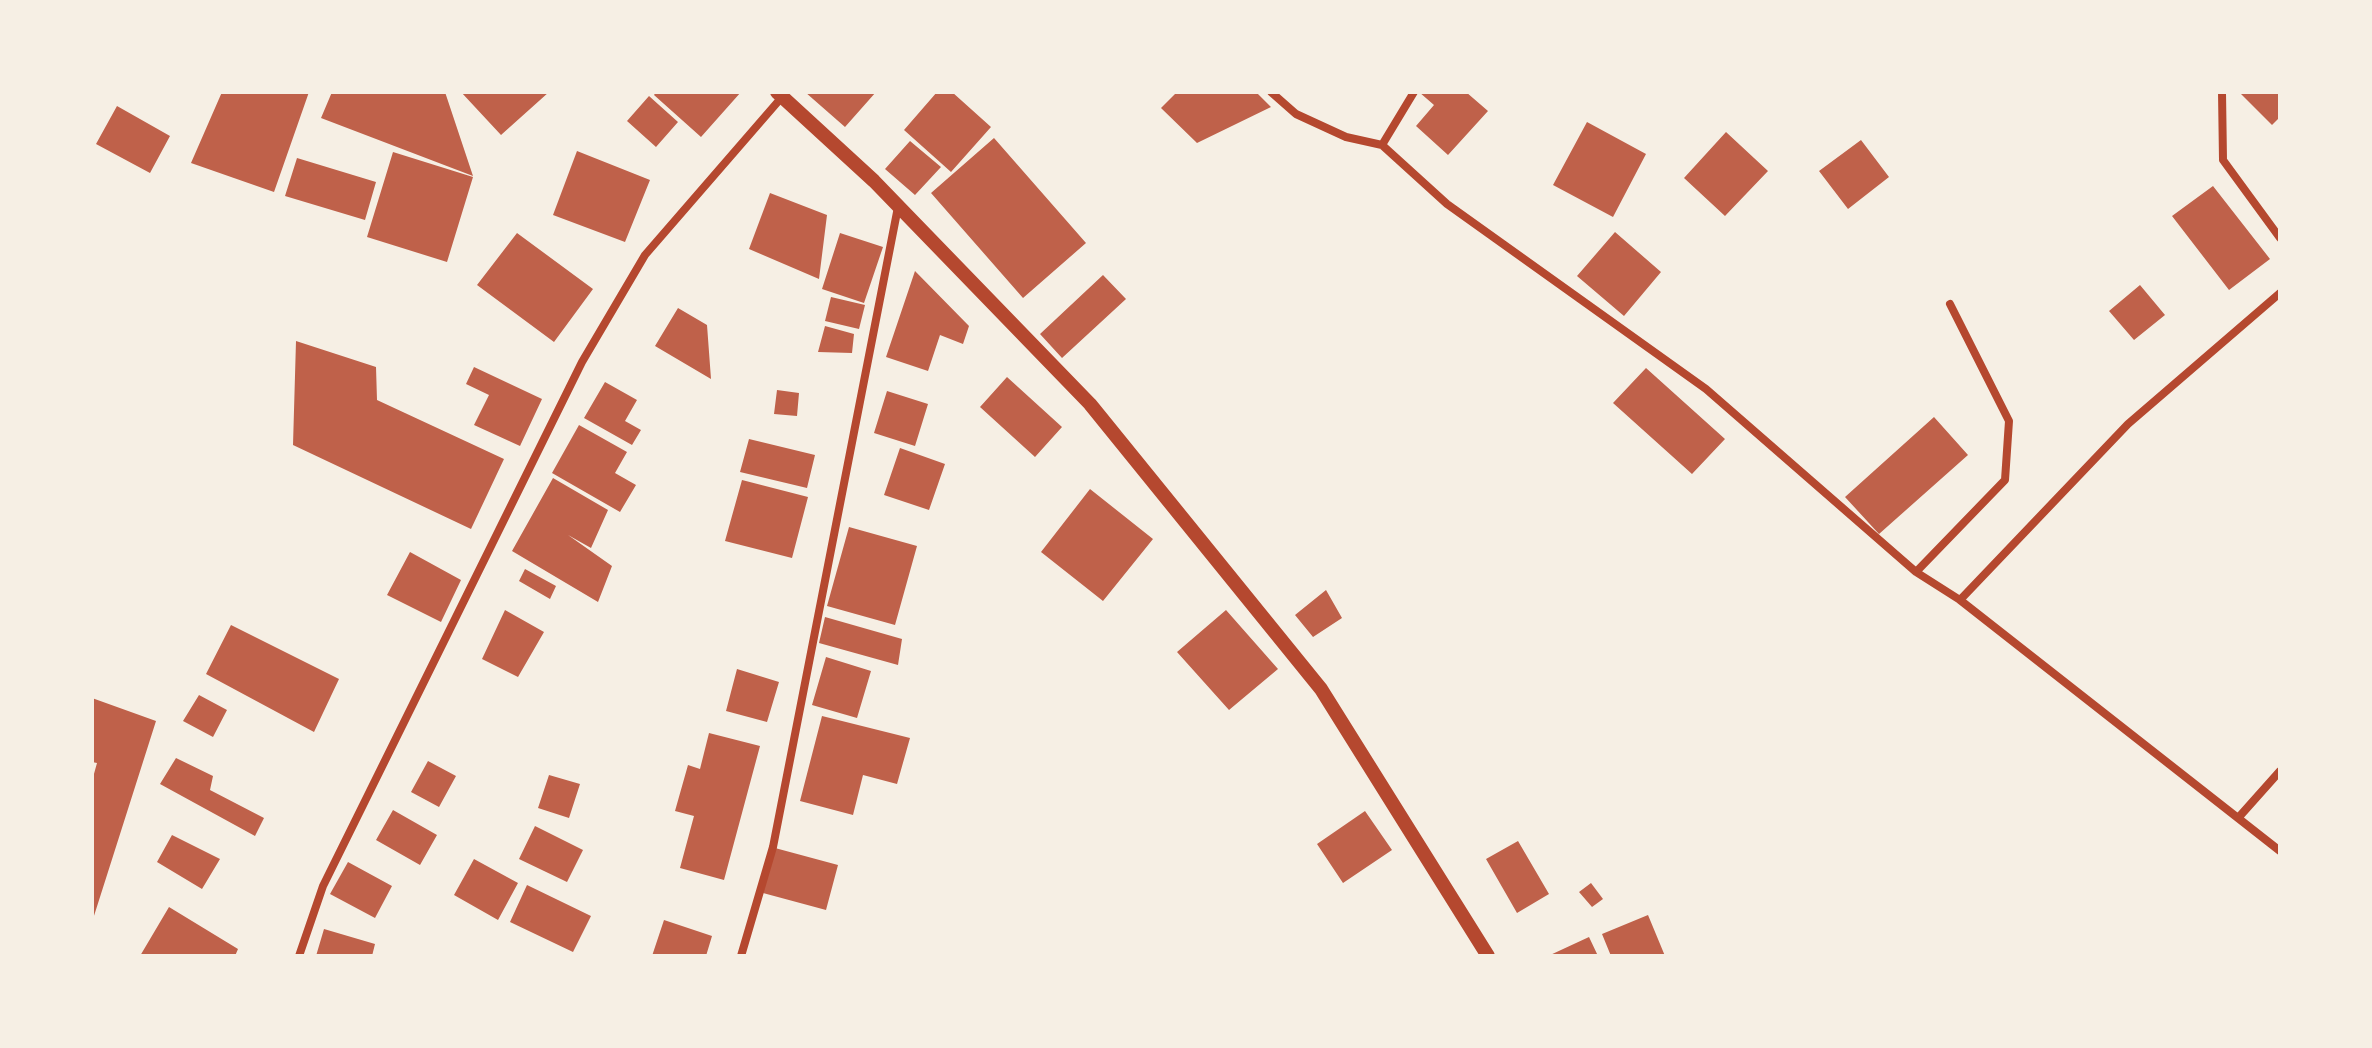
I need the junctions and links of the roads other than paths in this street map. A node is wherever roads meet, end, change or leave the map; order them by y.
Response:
1 (1271, 92) edge
2 (1414, 92) edge
3 (2222, 92) edge
4 (779, 94) edge
5 (1382, 145) junction
6 (898, 207) junction
7 (2280, 238) edge
8 (2280, 293) edge
9 (1950, 304) dead end
10 (1916, 572) junction
11 (1960, 600) junction
12 (2280, 771) edge
13 (2239, 817) junction
14 (2280, 851) edge
15 (299, 956) edge
16 (741, 956) edge
17 (1488, 956) edge

1 - 5 street
2 - 5 street
3 - 7 street
4 - 6 street
4 - 15 street
5 - 10 street
6 - 16 street
6 - 17 street
8 - 11 street
9 - 10 street
10 - 11 street
11 - 13 street
12 - 13 street
13 - 14 street

